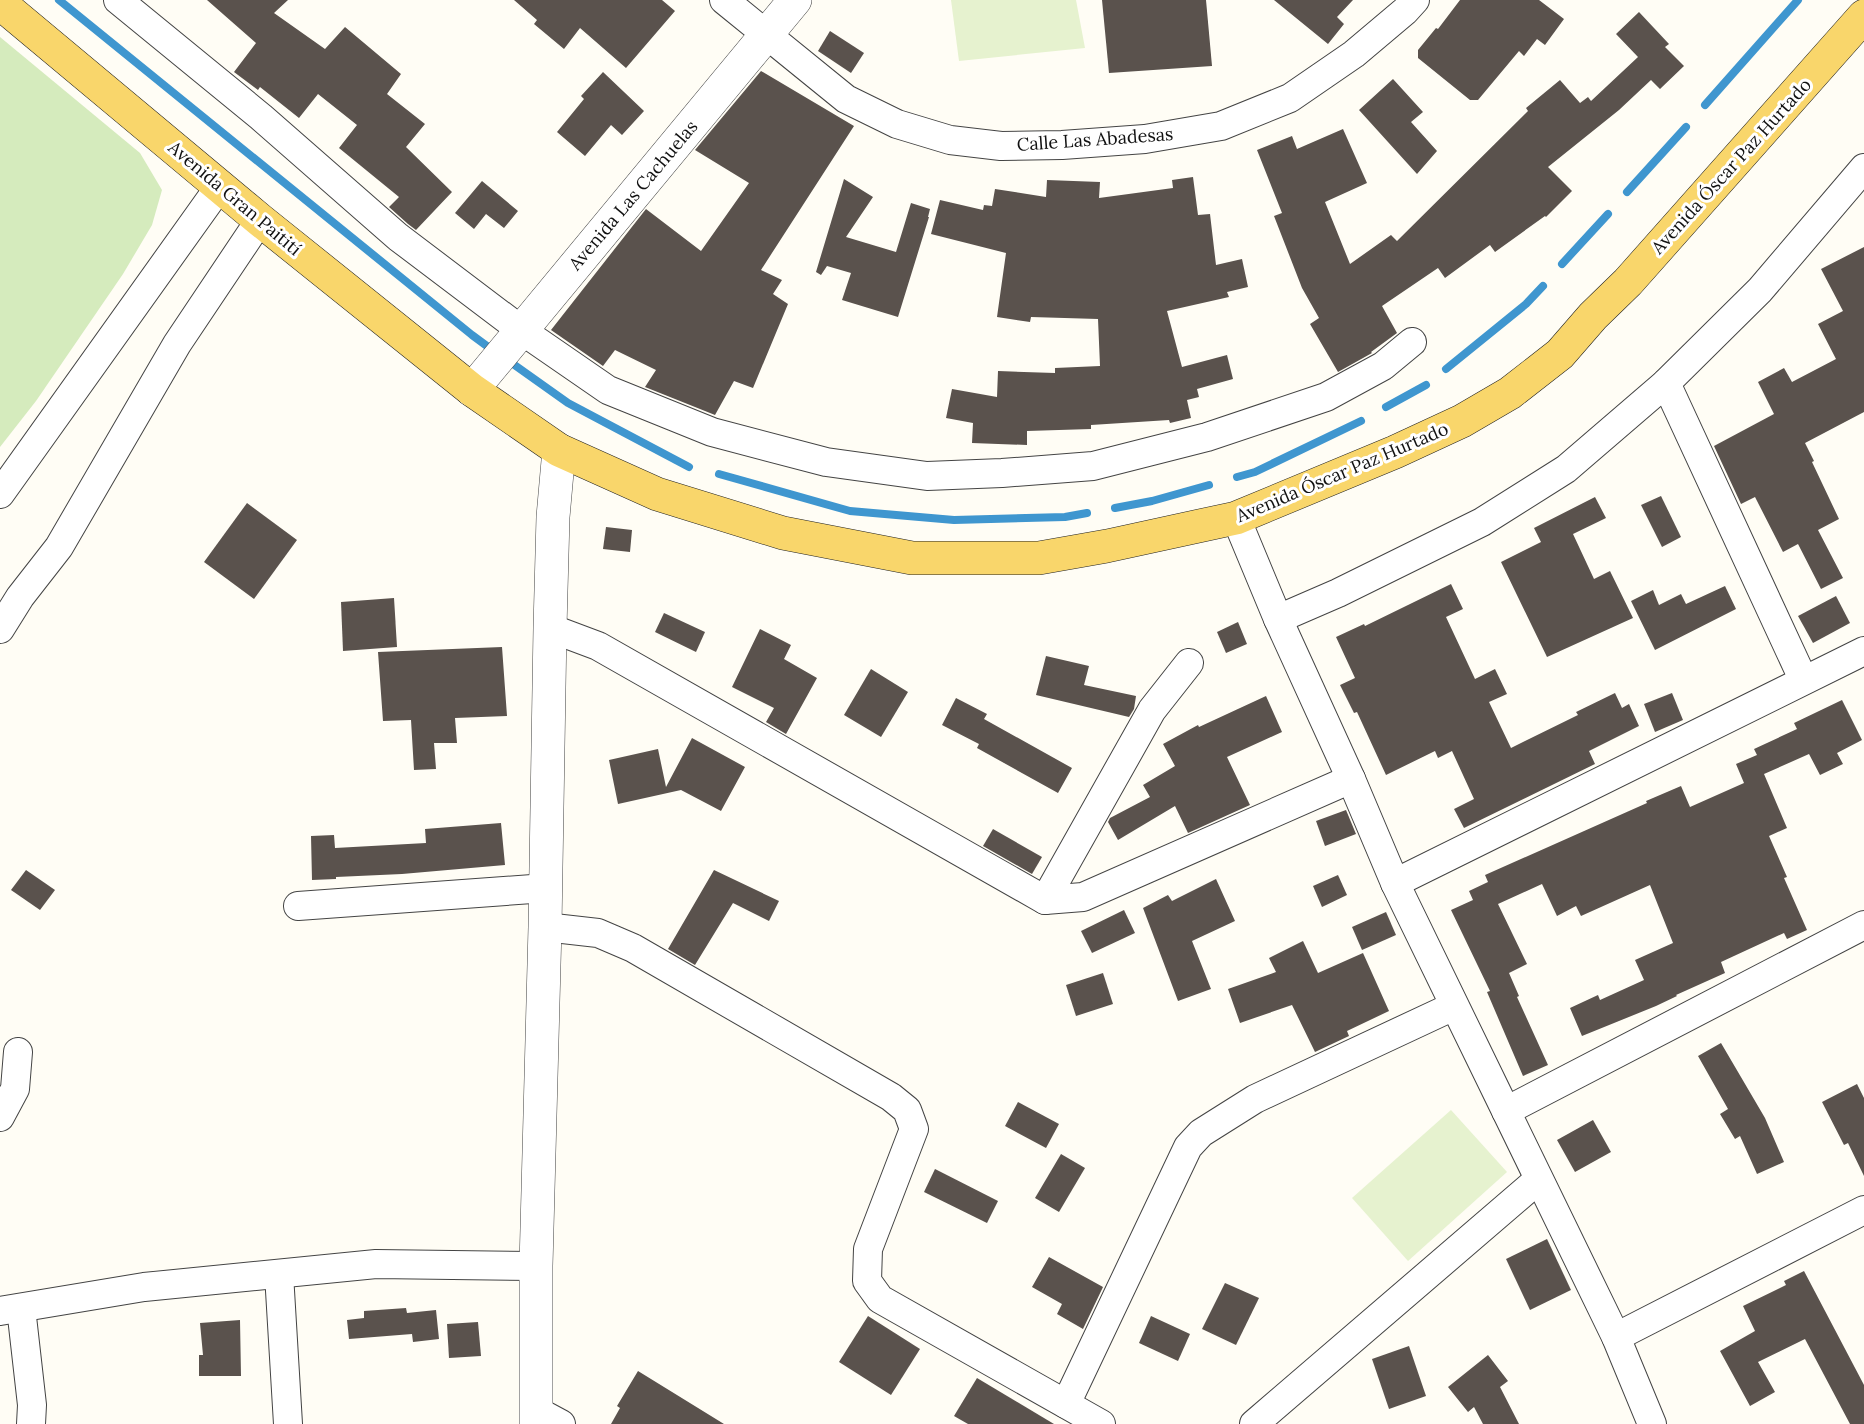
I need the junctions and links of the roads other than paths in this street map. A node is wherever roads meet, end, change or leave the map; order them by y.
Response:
1 (724, 0) edge
2 (795, 0) edge
3 (0, 3) edge
4 (1404, 4) edge
5 (135, 5) edge
6 (1864, 16) edge
7 (766, 35) junction
8 (1864, 168) edge
9 (220, 186) junction
10 (260, 220) junction
11 (516, 336) junction
12 (1412, 342) dead end
13 (480, 379) junction
14 (1666, 383) junction
15 (559, 450) junction
16 (0, 494) edge
17 (1236, 518) junction
18 (1278, 619) junction
19 (550, 628) junction
20 (0, 629) edge
21 (1864, 651) edge
22 (1189, 663) dead end
23 (1803, 679) junction
24 (1351, 779) junction
25 (1395, 883) junction
26 (546, 888) junction
27 (1045, 900) junction
28 (298, 906) dead end
29 (1864, 925) edge
30 (545, 927) junction
31 (1454, 1006) junction
32 (18, 1052) dead end
33 (1506, 1110) junction
34 (0, 1117) edge
35 (1538, 1180) junction
36 (1864, 1210) edge
37 (536, 1266) junction
38 (279, 1274) junction
39 (10, 1310) edge
40 (1616, 1337) junction
41 (1066, 1404) junction
42 (544, 1419) edge
43 (31, 1424) edge
44 (288, 1424) edge
45 (1101, 1424) edge
46 (1254, 1424) edge
47 (1652, 1424) edge

1 - 7 street, Calle Las Abadesas
2 - 7 street, Avenida Las Cachuelas
3 - 9 main road, Avenida Gran Paitití
4 - 7 street, Calle Las Abadesas
5 - 11 street
6 - 17 main road, Avenida Óscar Paz Hurtado
7 - 11 street, Avenida Las Cachuelas
8 - 14 street
9 - 10 main road, Avenida Gran Paitití
9 - 16 street
10 - 13 main road, Avenida Gran Paitití
10 - 20 street
11 - 12 street
11 - 13 street, Avenida Las Cachuelas
13 - 15 main road, Avenida Óscar Paz Hurtado
14 - 18 street
14 - 23 street
15 - 17 main road, Avenida Óscar Paz Hurtado
15 - 19 street
17 - 18 street
18 - 24 street
19 - 26 street
19 - 27 street
21 - 23 street
22 - 27 street
23 - 25 street
24 - 25 street
24 - 27 street
25 - 31 street
26 - 28 street
26 - 30 street
29 - 33 street
30 - 37 street
30 - 41 street
31 - 33 street
31 - 41 street
32 - 34 street
33 - 35 street
35 - 40 street
35 - 46 street
36 - 40 street
37 - 38 street
37 - 42 street
38 - 39 street
38 - 44 street
39 - 43 street
40 - 47 street
41 - 45 street

